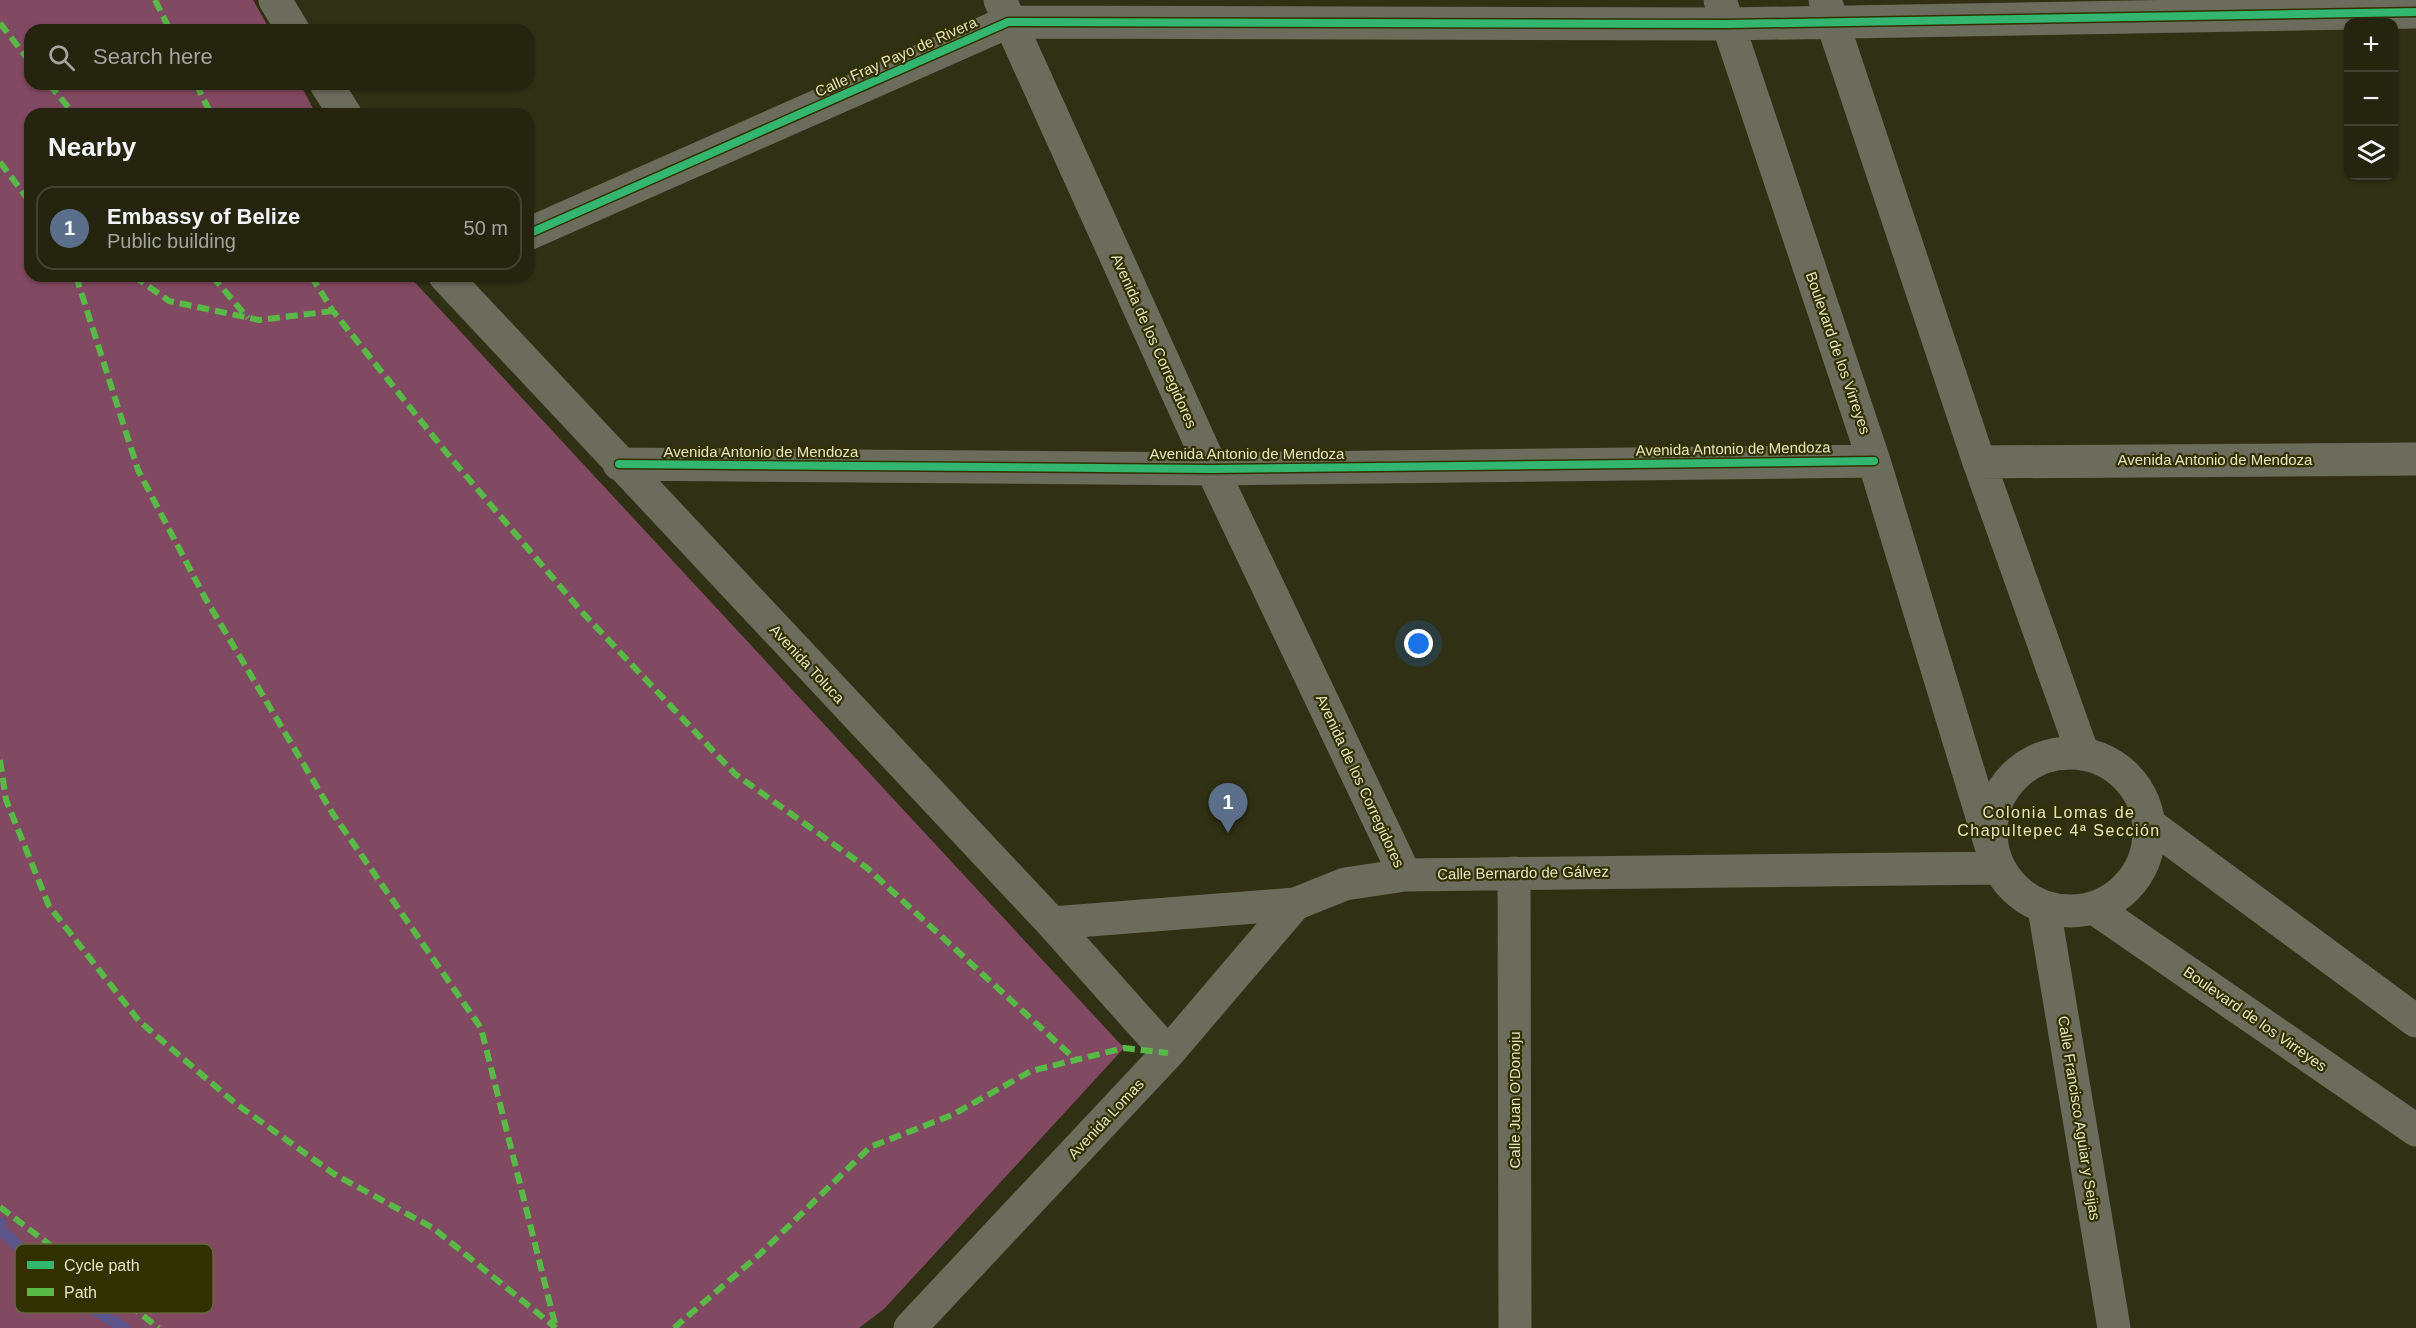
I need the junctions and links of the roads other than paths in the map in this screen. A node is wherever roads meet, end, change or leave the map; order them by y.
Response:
1 (275, 0) edge
2 (1004, 11) edge
3 (1724, 12) edge
4 (1828, 12) edge
5 (2416, 12) edge
6 (289, 24) edge
7 (330, 90) edge
8 (341, 108) edge
9 (534, 231) edge
10 (451, 282) edge
11 (2416, 459) edge
12 (1875, 461) junction
13 (1979, 462) junction
14 (619, 464) junction
15 (1212, 469) junction
16 (2083, 754) junction
17 (2149, 824) junction
18 (1995, 857) junction
19 (1515, 873) junction
20 (1405, 876) junction
21 (1295, 904) junction
22 (2044, 908) junction
23 (2094, 908) junction
24 (1052, 923) junction
25 (2416, 1021) edge
26 (1168, 1053) junction
27 (2416, 1130) edge
28 (910, 1328) edge
29 (1515, 1328) edge
30 (2114, 1328) edge

1 - 6 street
2 - 3 street, Calle Fray Payo de Rivera
2 - 9 street, Calle Fray Payo de Rivera
2 - 15 street, Avenida de los Corregidores
3 - 4 street, Calle Fray Payo de Rivera
3 - 12 street, Boulevard de los Virreyes
4 - 5 street, Calle Fray Payo de Rivera
4 - 13 street
7 - 8 street
10 - 14 street, Avenida Toluca
11 - 13 street, Avenida Antonio de Mendoza
12 - 15 street, Avenida Antonio de Mendoza
12 - 18 street, Boulevard de los Virreyes
13 - 16 street
14 - 15 street, Avenida Antonio de Mendoza
14 - 24 street, Avenida Toluca
15 - 20 street, Avenida de los Corregidores
16 - 17 street
16 - 18 street
17 - 23 street
17 - 25 street
18 - 19 street, Calle Bernardo de Gálvez
18 - 22 street
19 - 20 street, Calle Bernardo de Gálvez
19 - 29 street, Calle Juan O'Donoju
20 - 21 street, Calle Bernardo de Gálvez
21 - 24 street, Calle Bernardo de Gálvez
21 - 26 street, Avenida Lomas
22 - 23 street
22 - 30 street, Calle Francisco Aguiar y Seijas
23 - 27 street, Boulevard de los Virreyes
24 - 26 street, Avenida Toluca
26 - 28 street, Avenida Lomas

